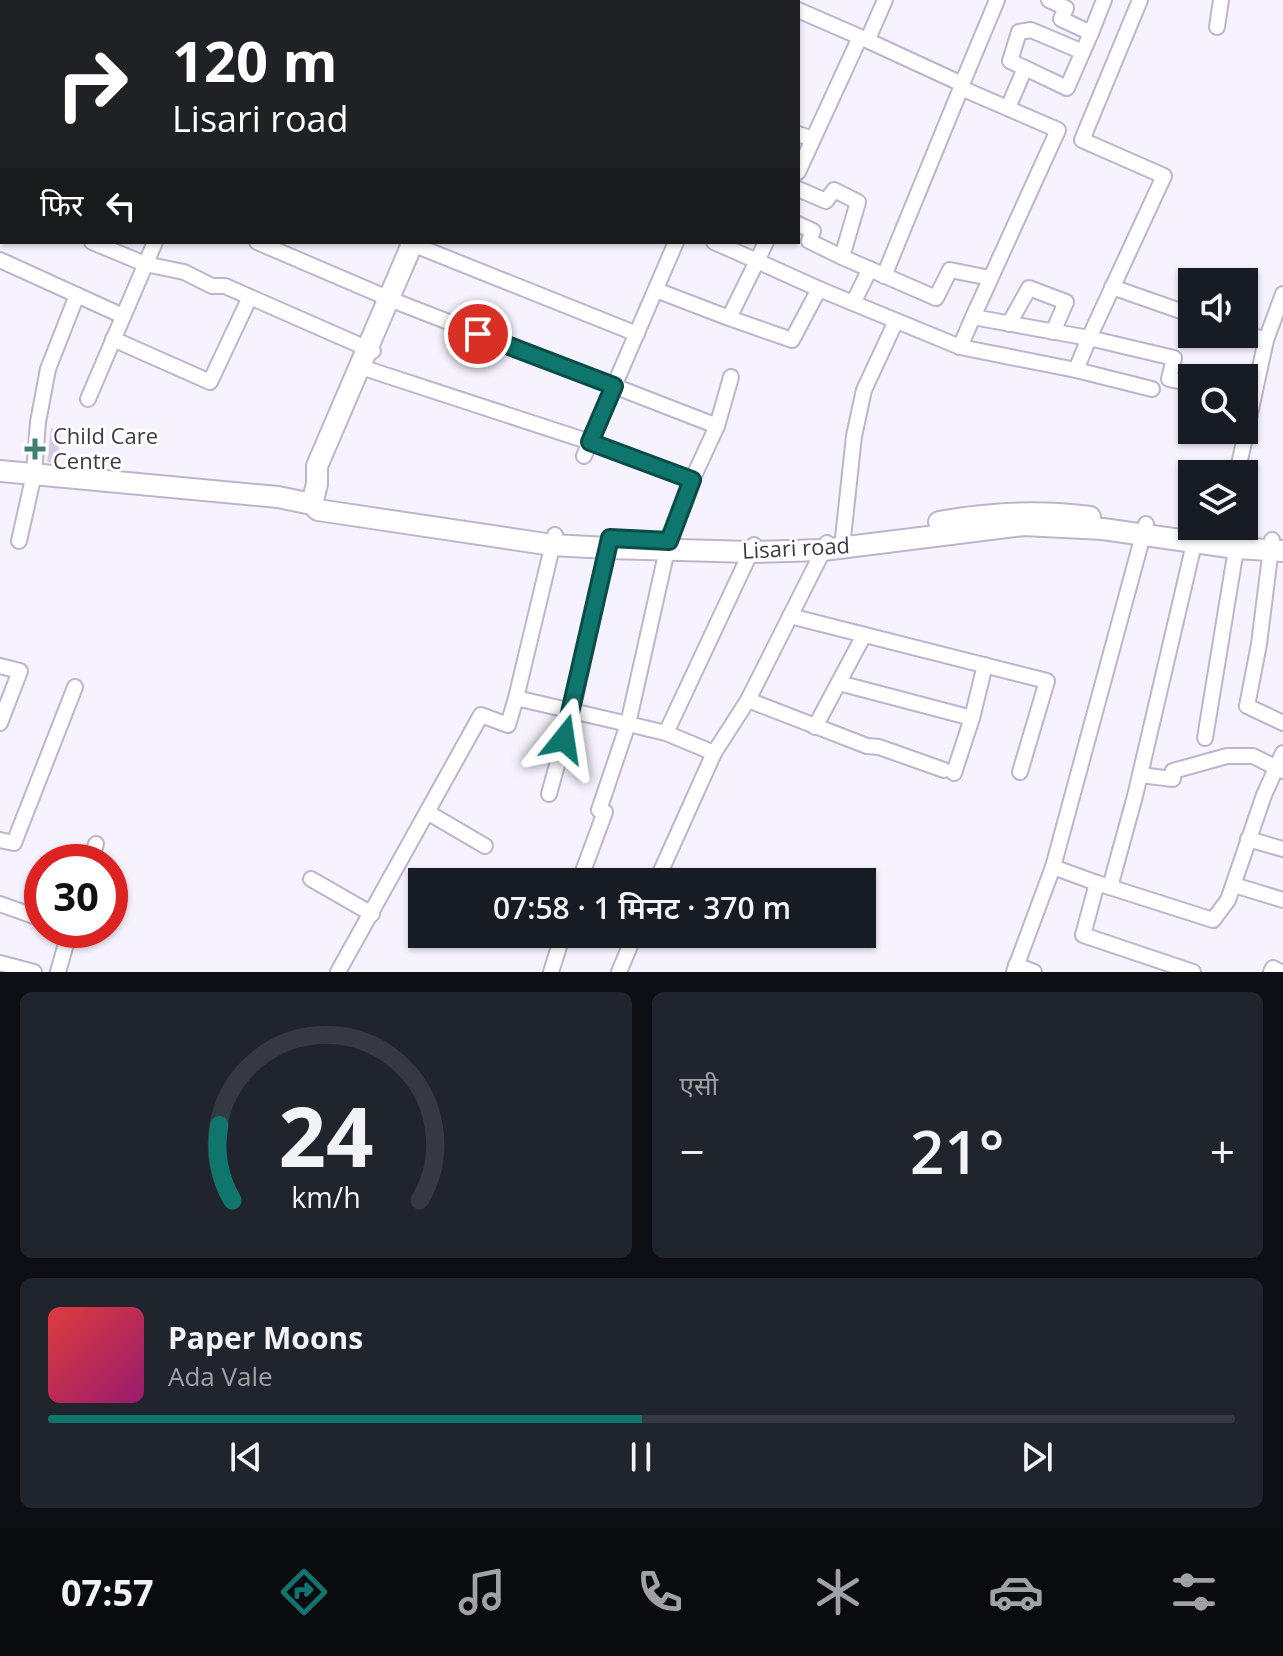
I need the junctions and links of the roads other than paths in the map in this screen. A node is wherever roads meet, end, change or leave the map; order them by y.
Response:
1 (885, 0) edge
2 (997, 0) edge
3 (1049, 0) edge
4 (1104, 0) edge
5 (1140, 0) edge
6 (1221, 0) edge
7 (800, 11) edge
8 (1217, 27) dead end
9 (1091, 33) junction
10 (864, 38) junction
11 (1083, 52) junction
12 (1025, 68) junction
13 (962, 86) junction
14 (1008, 108) junction
15 (1058, 130) junction
16 (800, 135) edge
17 (813, 139) junction
18 (1082, 140) junction
19 (800, 168) edge
20 (800, 190) edge
21 (800, 225) edge
22 (97, 244) edge
23 (154, 244) edge
24 (262, 244) edge
25 (416, 244) edge
26 (675, 244) edge
27 (719, 244) edge
28 (765, 244) edge
29 (842, 257) junction
30 (0, 260) edge
31 (757, 261) junction
32 (145, 264) junction
33 (870, 269) junction
34 (884, 276) junction
35 (990, 278) junction
36 (1112, 287) junction
37 (819, 289) junction
38 (656, 290) junction
39 (1283, 294) edge
40 (77, 295) junction
41 (249, 299) junction
42 (393, 300) junction
43 (853, 303) junction
44 (1178, 310) edge
45 (123, 316) junction
46 (973, 317) junction
47 (729, 318) junction
48 (896, 321) junction
49 (1009, 324) junction
50 (1053, 332) junction
51 (637, 334) junction
52 (1258, 337) edge
53 (1089, 338) junction
54 (113, 339) junction
55 (1266, 340) junction
56 (960, 347) junction
57 (369, 356) junction
58 (1258, 367) edge
59 (1076, 370) junction
60 (731, 377) dead end
61 (1178, 381) edge
62 (614, 386) junction
63 (1152, 389) dead end
64 (88, 399) dead end
65 (717, 426) junction
66 (587, 449) junction
67 (0, 471) edge
68 (34, 474) junction
69 (692, 480) junction
70 (314, 494) junction
71 (1145, 529) junction
72 (1178, 534) edge
73 (553, 540) junction
74 (1195, 540) edge
75 (1230, 540) edge
76 (1251, 540) edge
77 (19, 541) dead end
78 (609, 543) junction
79 (832, 543) junction
80 (668, 544) junction
81 (1277, 545) edge
82 (753, 548) junction
83 (790, 616) junction
84 (864, 635) junction
85 (985, 665) junction
86 (0, 666) edge
87 (839, 683) junction
88 (75, 687) dead end
89 (516, 698) junction
90 (748, 700) junction
91 (572, 711) junction
92 (972, 718) junction
93 (0, 723) edge
94 (1283, 723) edge
95 (628, 724) junction
96 (815, 727) junction
97 (666, 733) junction
98 (1205, 738) dead end
99 (714, 753) junction
100 (1283, 753) edge
101 (1280, 770) edge
102 (1020, 772) dead end
103 (1140, 775) junction
104 (549, 794) dead end
105 (427, 812) junction
106 (1248, 839) junction
107 (0, 840) edge
108 (485, 846) dead end
109 (1283, 849) edge
110 (1053, 867) junction
111 (584, 868) edge
112 (662, 868) edge
113 (311, 879) dead end
114 (1104, 885) junction
115 (1234, 885) junction
116 (1283, 900) edge
117 (0, 904) edge
118 (24, 913) edge
119 (372, 914) junction
120 (65, 948) edge
121 (559, 948) edge
122 (629, 948) edge
123 (0, 963) edge
124 (1015, 969) edge
125 (34, 972) edge
126 (58, 972) edge
127 (338, 972) edge
128 (551, 972) edge
129 (619, 972) edge
130 (1034, 972) edge
131 (1193, 972) edge
132 (1271, 972) edge
133 (1281, 972) edge

1 - 10 street
2 - 13 street
3 - 9 street
4 - 9 street
5 - 18 street
6 - 8 street
7 - 10 street
9 - 11 street
10 - 13 street
10 - 17 street
11 - 12 street
11 - 12 street
12 - 14 street
13 - 14 street
13 - 34 street
14 - 15 street
15 - 18 street
15 - 35 street
16 - 17 street
17 - 19 street
18 - 36 street
20 - 29 street
21 - 29 street
22 - 32 street
23 - 32 street
24 - 42 street
25 - 42 street
25 - 51 street
26 - 38 street
27 - 31 street
28 - 31 street
29 - 33 street
30 - 40 street
31 - 37 street
31 - 47 street
32 - 41 street
32 - 45 street
33 - 34 street
33 - 43 street
34 - 35 street
35 - 46 street
36 - 44 street
36 - 53 street
37 - 43 street
37 - 47 street
38 - 47 street
38 - 51 street
39 - 55 street
40 - 45 street
40 - 68 street
41 - 54 street
41 - 57 street
42 - 57 street
42 - 62 street
43 - 48 street
45 - 54 street
46 - 49 street
46 - 56 street
48 - 56 street
48 - 79 street
49 - 50 street
49 - 50 street
50 - 53 street
51 - 62 street
52 - 55 street
53 - 59 street
53 - 61 street
54 - 64 street
55 - 58 street
56 - 59 street
57 - 66 street
57 - 70 street
59 - 63 street
60 - 65 street
62 - 65 street
62 - 66 street
65 - 69 street
66 - 69 street
67 - 68 street, Lisari road
68 - 70 street, Lisari road
68 - 77 street
69 - 80 street
70 - 73 street, Lisari road
71 - 72 street, Lisari road
71 - 79 street, Lisari road
71 - 110 street
73 - 78 street, Lisari road
73 - 89 street
74 - 103 street
75 - 98 street
76 - 81 street, Lisari road
78 - 80 street, Lisari road
78 - 91 street
79 - 82 street, Lisari road
79 - 83 street
80 - 82 street, Lisari road
80 - 95 street
81 - 94 street
82 - 97 street
83 - 84 street
83 - 90 street
84 - 85 street
84 - 87 street
85 - 92 street
85 - 102 street
86 - 93 street
87 - 92 street
87 - 96 street
88 - 107 street
89 - 91 street
89 - 105 street
90 - 96 street
90 - 99 street
91 - 95 street
91 - 104 street
92 - 96 street
95 - 97 street
95 - 111 street
97 - 99 street
99 - 112 street
100 - 101 street
101 - 103 street
101 - 106 street
103 - 114 street
105 - 108 street
105 - 119 street
106 - 109 street
106 - 115 street
110 - 114 street
110 - 124 street
113 - 119 street
114 - 115 street
114 - 131 street
115 - 116 street
117 - 118 street
119 - 127 street
120 - 126 street
121 - 128 street
122 - 129 street
123 - 125 street
124 - 130 street
132 - 133 street

